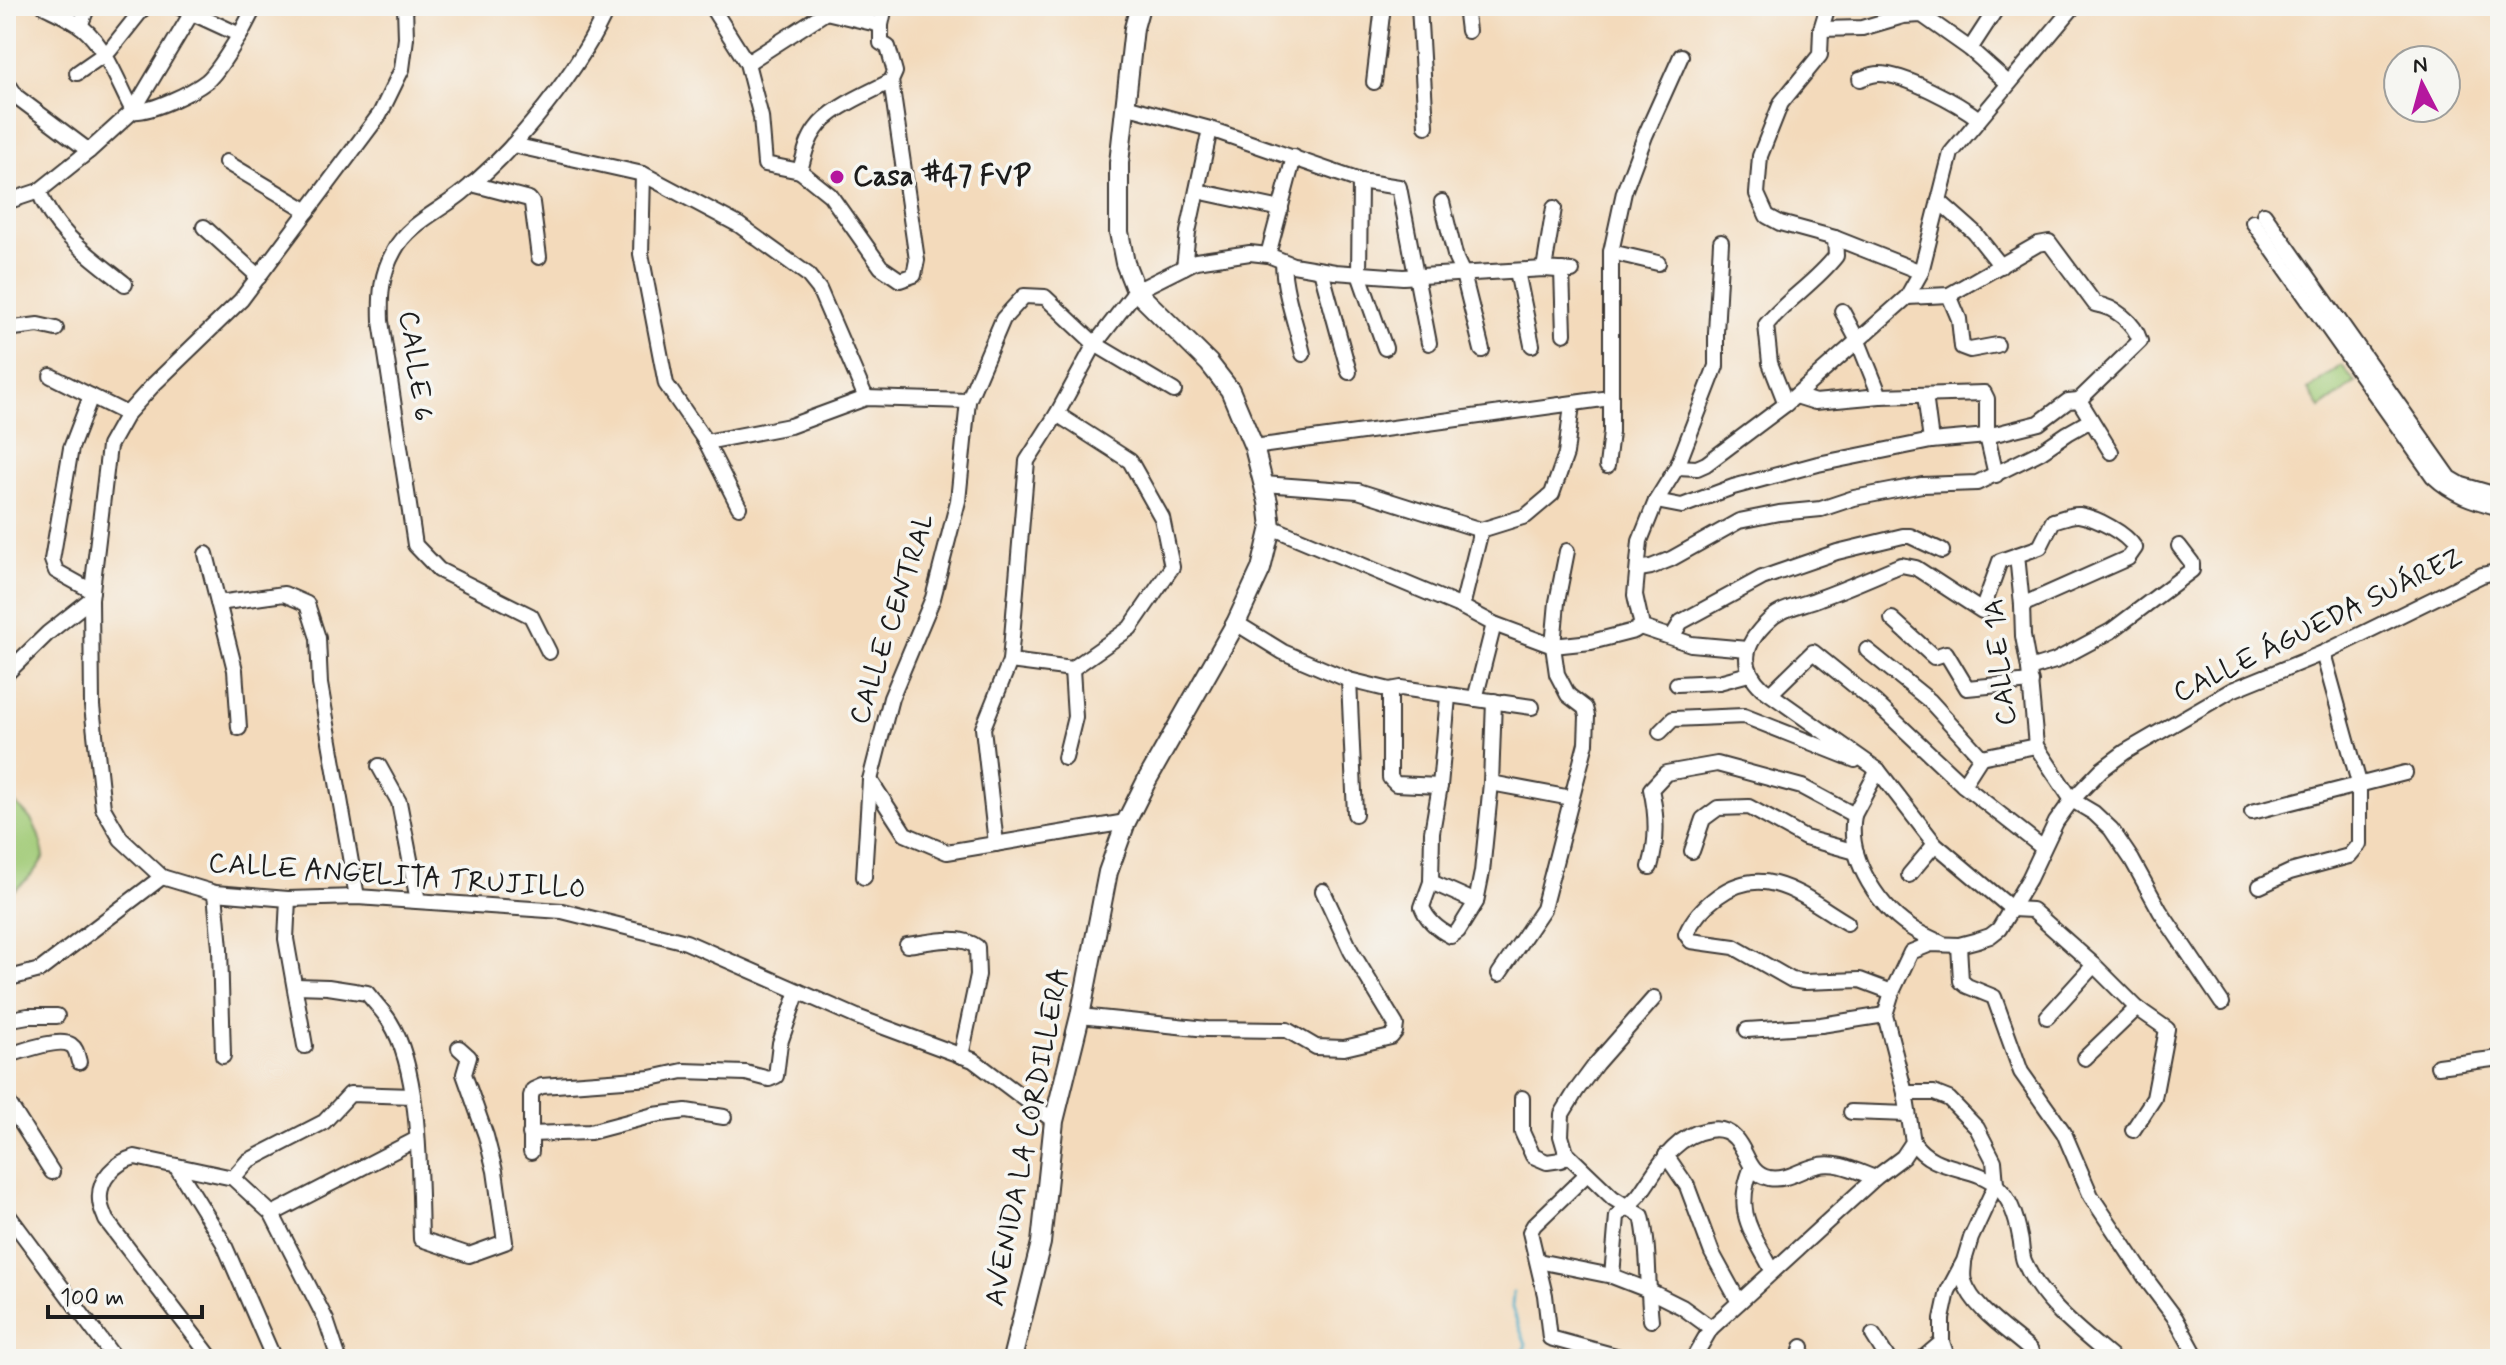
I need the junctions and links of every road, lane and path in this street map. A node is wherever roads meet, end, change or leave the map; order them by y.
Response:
1 (10, 6) edge
2 (44, 6) edge
3 (88, 6) edge
4 (145, 6) edge
5 (177, 6) edge
6 (255, 6) edge
7 (405, 6) edge
8 (608, 6) edge
9 (711, 6) edge
10 (885, 6) edge
11 (1140, 6) edge
12 (1383, 6) edge
13 (1419, 6) edge
14 (1465, 6) edge
15 (1828, 6) edge
16 (1838, 6) edge
17 (1998, 6) edge
18 (2074, 6) edge
19 (824, 9) edge
20 (191, 14) junction
21 (6, 18) edge
22 (881, 25) junction
23 (80, 26) junction
24 (1821, 29) junction
25 (1468, 31) dead end
26 (240, 35) junction
27 (1970, 49) junction
28 (103, 55) junction
29 (1681, 56) dead end
30 (747, 63) junction
31 (77, 73) dead end
32 (1860, 79) dead end
33 (6, 81) edge
34 (891, 81) junction
35 (1374, 82) dead end
36 (2008, 83) junction
37 (1125, 106) junction
38 (133, 111) junction
39 (1979, 119) junction
40 (1426, 126) dead end
41 (1210, 129) junction
42 (513, 145) junction
43 (89, 151) junction
44 (1294, 157) junction
45 (226, 162) dead end
46 (800, 171) junction
47 (643, 174) junction
48 (1360, 181) junction
49 (472, 184) junction
50 (39, 191) junction
51 (1197, 191) junction
52 (1939, 201) junction
53 (6, 202) edge
54 (1442, 202) dead end
55 (1554, 208) dead end
56 (1281, 209) junction
57 (308, 211) junction
58 (204, 227) dead end
59 (1835, 238) junction
60 (1721, 242) dead end
61 (1611, 252) junction
62 (1268, 255) junction
63 (539, 257) dead end
64 (1283, 263) junction
65 (1658, 263) dead end
66 (2001, 266) junction
67 (1184, 267) junction
68 (1544, 269) junction
69 (1321, 270) junction
70 (1517, 271) junction
71 (1921, 272) junction
72 (1359, 274) junction
73 (1463, 274) junction
74 (259, 277) junction
75 (1416, 277) junction
76 (125, 284) dead end
77 (1136, 291) junction
78 (1949, 295) junction
79 (1907, 297) junction
80 (1842, 311) dead end
81 (6, 329) edge
82 (56, 329) dead end
83 (1564, 334) dead end
84 (1858, 341) junction
85 (1429, 343) dead end
86 (1095, 344) junction
87 (1532, 345) dead end
88 (1997, 345) dead end
89 (1385, 348) dead end
90 (1482, 350) dead end
91 (1303, 354) dead end
92 (1349, 372) dead end
93 (51, 376) dead end
94 (1174, 391) dead end
95 (1925, 395) junction
96 (91, 396) junction
97 (1880, 396) junction
98 (866, 398) junction
99 (1610, 398) junction
100 (1791, 400) junction
101 (2079, 400) junction
102 (968, 401) junction
103 (1572, 404) junction
104 (127, 414) junction
105 (1057, 414) junction
106 (2091, 420) junction
107 (1987, 436) junction
108 (1931, 441) junction
109 (706, 442) junction
110 (1254, 447) junction
111 (2111, 452) dead end
112 (1607, 466) dead end
113 (1677, 467) junction
114 (1996, 475) junction
115 (1264, 484) junction
116 (2500, 496) edge
117 (1656, 501) junction
118 (739, 507) dead end
119 (2500, 508) edge
120 (1271, 527) junction
121 (1481, 530) junction
122 (2179, 546) dead end
123 (1567, 551) dead end
124 (1942, 551) dead end
125 (206, 554) dead end
126 (2017, 555) junction
127 (1639, 569) junction
128 (2500, 571) edge
129 (92, 595) junction
130 (218, 603) junction
131 (2022, 605) junction
132 (1462, 607) junction
133 (1892, 619) dead end
134 (1236, 623) junction
135 (1494, 624) junction
136 (1640, 627) junction
137 (1672, 637) junction
138 (1553, 646) junction
139 (1747, 649) junction
140 (1867, 650) dead end
141 (549, 652) dead end
142 (2323, 653) junction
143 (1010, 661) junction
144 (1072, 669) junction
145 (6, 674) edge
146 (1749, 674) junction
147 (2030, 675) junction
148 (1349, 680) junction
149 (1677, 684) dead end
150 (1390, 690) junction
151 (1771, 693) junction
152 (1448, 697) junction
153 (1475, 699) junction
154 (1494, 701) junction
155 (1532, 707) dead end
156 (239, 728) dead end
157 (1660, 732) dead end
158 (2036, 746) junction
159 (1981, 757) junction
160 (1065, 758) dead end
161 (379, 766) dead end
162 (1878, 770) junction
163 (2405, 773) dead end
164 (870, 780) junction
165 (1491, 783) junction
166 (2359, 783) junction
167 (1963, 785) junction
168 (1440, 786) junction
169 (1571, 798) junction
170 (2072, 800) junction
171 (2252, 812) dead end
172 (1355, 814) dead end
173 (1854, 815) junction
174 (1126, 822) junction
175 (996, 844) junction
176 (1935, 844) junction
177 (2043, 848) junction
178 (1692, 851) dead end
179 (1856, 852) junction
180 (1650, 867) dead end
181 (1909, 875) dead end
182 (162, 877) junction
183 (864, 877) dead end
184 (1431, 882) junction
185 (2260, 886) dead end
186 (1323, 891) dead end
187 (215, 893) junction
188 (357, 897) junction
189 (288, 899) junction
190 (418, 901) junction
191 (1476, 902) junction
192 (2012, 909) junction
193 (1847, 923) dead end
194 (907, 945) dead end
195 (1953, 945) junction
196 (2094, 965) junction
197 (1499, 974) dead end
198 (6, 979) edge
199 (296, 986) junction
200 (798, 991) junction
201 (1892, 992) junction
202 (1654, 998) dead end
203 (2222, 1003) dead end
204 (2137, 1008) junction
205 (1885, 1015) junction
206 (57, 1016) dead end
207 (1080, 1016) junction
208 (2047, 1017) dead end
209 (6, 1020) edge
210 (1747, 1030) dead end
211 (305, 1046) dead end
212 (459, 1048) dead end
213 (6, 1056) edge
214 (223, 1056) dead end
215 (961, 1056) junction
216 (2085, 1058) dead end
217 (2500, 1058) edge
218 (79, 1062) dead end
219 (2438, 1066) dead end
220 (1905, 1093) junction
221 (413, 1096) junction
222 (1522, 1098) dead end
223 (6, 1099) edge
224 (1851, 1112) dead end
225 (1908, 1114) junction
226 (724, 1117) dead end
227 (1054, 1121) junction
228 (2133, 1130) dead end
229 (530, 1134) junction
230 (417, 1139) junction
231 (1913, 1142) junction
232 (531, 1152) dead end
233 (1566, 1153) junction
234 (1666, 1155) junction
235 (176, 1166) junction
236 (1751, 1169) junction
237 (52, 1172) dead end
238 (1587, 1174) junction
239 (233, 1178) junction
240 (1875, 1178) junction
241 (1996, 1184) junction
242 (1629, 1206) junction
243 (6, 1212) edge
244 (272, 1214) junction
245 (1538, 1261) junction
246 (1964, 1261) junction
247 (1772, 1270) junction
248 (1612, 1276) junction
249 (1648, 1290) junction
250 (1739, 1302) junction
251 (1651, 1320) dead end
252 (1711, 1328) junction
253 (1873, 1335) dead end
254 (1942, 1342) junction
255 (2107, 1357) edge
256 (115, 1359) edge
257 (212, 1359) edge
258 (274, 1359) edge
259 (339, 1359) edge
260 (1012, 1359) edge
261 (1627, 1359) edge
262 (1693, 1359) edge
263 (1888, 1359) edge
264 (1922, 1359) edge
265 (1948, 1359) edge
266 (2035, 1359) edge
267 (2198, 1359) edge

1 - 21 street
2 - 23 street
3 - 23 street
4 - 28 street
5 - 20 street
6 - 26 street
7 - 57 street, CALLE ANGELITA TRUJILLO
8 - 42 street, CALLE 6
9 - 30 street
10 - 22 street
11 - 37 main road, AVENIDA LA CORDILLERA
12 - 35 street
13 - 40 street
14 - 25 street
15 - 16 street
15 - 24 street
17 - 27 street
18 - 36 street
19 - 22 street
19 - 30 street
20 - 26 street
20 - 38 street
22 - 34 street
23 - 28 street
24 - 27 street
24 - 59 street
26 - 38 street
27 - 36 street
28 - 31 street
28 - 38 street
29 - 61 street
30 - 46 street
32 - 39 street
33 - 43 street
34 - 46 street
34 - 46 street
36 - 39 street
37 - 41 street
37 - 77 main road, AVENIDA LA CORDILLERA
38 - 43 street
39 - 52 street
41 - 44 street
41 - 51 street
42 - 47 street
42 - 49 street, CALLE 6
43 - 50 street
44 - 48 street
44 - 56 street
45 - 57 street
47 - 98 street
47 - 109 street
48 - 72 street
48 - 75 street
49 - 63 street
49 - 141 street, CALLE 6
50 - 53 street
50 - 76 street
51 - 56 street
51 - 67 street
52 - 66 street
52 - 71 street
54 - 73 street
55 - 68 street
56 - 62 street
57 - 74 street, CALLE ANGELITA TRUJILLO
58 - 74 street
59 - 71 street
59 - 100 street
60 - 113 street
61 - 65 street
61 - 99 street
62 - 64 street
62 - 67 street
64 - 69 street
64 - 91 street
66 - 78 street
66 - 101 street
67 - 77 street
68 - 70 street
68 - 83 street
69 - 72 street
69 - 92 street
70 - 73 street
70 - 87 street
71 - 79 street
72 - 75 street
72 - 89 street
73 - 75 street
73 - 90 street
74 - 104 street, CALLE ANGELITA TRUJILLO
75 - 85 street
77 - 86 street
77 - 110 main road, AVENIDA LA CORDILLERA
78 - 79 street
78 - 88 street
79 - 84 street
80 - 84 street
81 - 82 street
84 - 97 street
84 - 100 street
86 - 94 street
86 - 102 street, CALLE CENTRAL
86 - 105 street
93 - 96 street
95 - 97 street
95 - 107 street
95 - 108 street
96 - 104 street
96 - 129 street
97 - 100 street
98 - 102 street
98 - 109 street
99 - 103 street
99 - 112 street
100 - 113 street
101 - 106 street
101 - 107 street
102 - 164 street, CALLE CENTRAL
103 - 110 street
103 - 121 street
104 - 129 street, CALLE ANGELITA TRUJILLO
105 - 143 street
105 - 144 street
106 - 111 street
106 - 114 street
107 - 108 street
107 - 114 street
108 - 117 street
109 - 118 street
110 - 115 main road, AVENIDA LA CORDILLERA
113 - 117 street
114 - 127 street
115 - 120 main road, AVENIDA LA CORDILLERA
115 - 121 street
116 - 119 street
117 - 127 street
120 - 132 street
120 - 134 main road, AVENIDA LA CORDILLERA
121 - 132 street
122 - 147 street
123 - 138 street
124 - 137 street
125 - 130 street
126 - 131 street, CALLE 1A
126 - 131 street
126 - 139 street
127 - 136 street
128 - 142 street, CALLE ÁGUEDA SUÁREZ
129 - 145 street
129 - 182 street, CALLE ANGELITA TRUJILLO
130 - 156 street
130 - 188 street
131 - 147 street, CALLE 1A
132 - 135 street
133 - 147 street
134 - 148 street
134 - 174 main road, AVENIDA LA CORDILLERA
135 - 138 street
135 - 153 street
136 - 137 street
136 - 138 street
137 - 139 street
138 - 169 street
139 - 146 street
140 - 159 street
142 - 166 street
142 - 170 street, CALLE ÁGUEDA SUÁREZ
143 - 144 street
143 - 175 street
144 - 160 street
146 - 149 street
146 - 151 street
147 - 158 street, CALLE 1A
148 - 150 street
148 - 172 street
150 - 152 street
150 - 168 street
151 - 162 street
151 - 167 street
152 - 153 street
152 - 168 street
153 - 154 street
154 - 155 street
154 - 165 street
157 - 162 street
158 - 159 street
158 - 170 street, CALLE 1A
159 - 167 street
161 - 190 street
162 - 173 street
162 - 176 street
163 - 166 street
164 - 175 street
164 - 183 street, CALLE CENTRAL
165 - 169 street
165 - 191 street
166 - 171 street
166 - 185 street
167 - 177 street
168 - 184 street
169 - 197 street
170 - 177 street, CALLE ÁGUEDA SUÁREZ
170 - 203 street
173 - 179 street
173 - 180 street
174 - 175 street
174 - 207 main road, AVENIDA LA CORDILLERA
176 - 181 street
176 - 192 street
177 - 192 street, CALLE ÁGUEDA SUÁREZ
178 - 179 street
179 - 195 street
182 - 187 street, CALLE ANGELITA TRUJILLO
182 - 198 street
184 - 191 street
184 - 191 street
186 - 207 street
187 - 189 street, CALLE ANGELITA TRUJILLO
187 - 214 street
188 - 189 street, CALLE ANGELITA TRUJILLO
188 - 190 street, CALLE ANGELITA TRUJILLO
189 - 199 street
190 - 200 street, CALLE ANGELITA TRUJILLO
192 - 195 street, CALLE ÁGUEDA SUÁREZ
192 - 196 street
193 - 201 street
194 - 215 street
195 - 201 street, CALLE ÁGUEDA SUÁREZ
195 - 267 street
196 - 204 street
196 - 208 street
199 - 211 street
199 - 221 street
200 - 215 street, CALLE ANGELITA TRUJILLO
200 - 229 street
201 - 205 street, CALLE ÁGUEDA SUÁREZ
202 - 233 street
204 - 216 street
204 - 228 street
205 - 210 street
205 - 220 street
206 - 209 street
207 - 227 main road, AVENIDA LA CORDILLERA
212 - 230 street
213 - 218 street
215 - 227 street, CALLE ANGELITA TRUJILLO
217 - 219 street
220 - 225 street
220 - 241 street
221 - 230 street
221 - 239 street
222 - 233 street
223 - 237 street
224 - 225 street
225 - 231 street
226 - 229 street
227 - 260 main road, AVENIDA LA CORDILLERA
229 - 232 street
230 - 244 street
231 - 240 street
231 - 241 street
233 - 238 street
234 - 236 street
234 - 242 street
234 - 250 street
235 - 239 street
235 - 257 street
235 - 258 street
236 - 240 street
236 - 247 street
238 - 242 street
238 - 245 street
239 - 244 street
240 - 247 street
241 - 246 street
241 - 255 street
242 - 248 street
242 - 249 street
243 - 256 street
244 - 259 street
245 - 248 street
245 - 261 street
246 - 254 street
246 - 266 street
247 - 250 street
248 - 249 street
249 - 251 street
249 - 252 street
250 - 252 street
252 - 262 street
253 - 263 street
254 - 264 street
254 - 265 street

